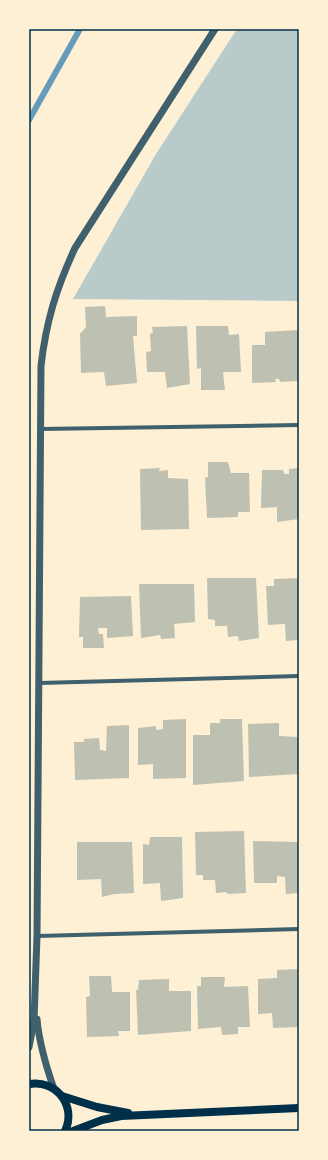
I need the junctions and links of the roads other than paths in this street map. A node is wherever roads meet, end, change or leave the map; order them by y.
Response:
1 (215, 29) edge
2 (299, 425) edge
3 (40, 429) junction
4 (299, 676) edge
5 (39, 683) junction
6 (299, 929) edge
7 (37, 936) junction
8 (35, 1000) junction
9 (29, 1047) edge
10 (29, 1084) edge
11 (54, 1088) junction
12 (62, 1096) junction
13 (299, 1108) edge
14 (142, 1114) junction
15 (65, 1131) edge
16 (73, 1131) edge

1 - 3 street
2 - 3 street
3 - 5 street
4 - 5 street
5 - 7 street
6 - 7 street
7 - 8 street
8 - 9 street
8 - 11 street
10 - 11 main road
11 - 12 main road
12 - 14 main road
12 - 15 main road
13 - 14 main road
14 - 16 main road

